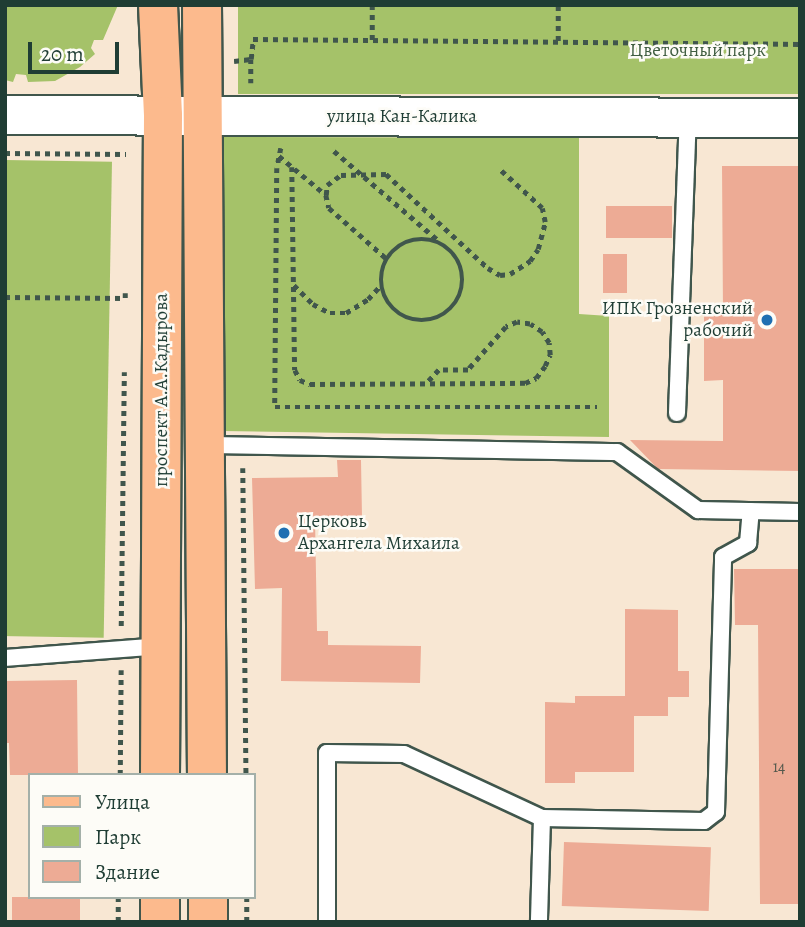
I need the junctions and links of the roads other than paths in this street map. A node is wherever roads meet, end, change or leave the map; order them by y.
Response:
1 (158, 5) edge
2 (202, 5) edge
3 (5, 116) edge
4 (145, 116) junction
5 (204, 117) junction
6 (688, 117) junction
7 (800, 118) edge
8 (677, 413) dead end
9 (205, 445) junction
10 (751, 511) junction
11 (800, 512) edge
12 (161, 646) junction
13 (5, 658) edge
14 (160, 773) edge
15 (207, 773) edge
16 (542, 818) junction
17 (160, 899) edge
18 (208, 899) edge
19 (160, 922) edge
20 (208, 922) edge
21 (327, 922) edge
22 (539, 922) edge

1 - 4 main road, проспект А.А.Кадырова
2 - 5 main road
3 - 4 street, улица Кан-Калика
4 - 5 street, улица Кан-Калика
4 - 12 main road, проспект А.А.Кадырова
5 - 6 street, улица Кан-Калика
5 - 9 main road
6 - 7 street, улица Кан-Калика
6 - 8 lane
9 - 10 lane
9 - 15 main road
10 - 11 lane
10 - 16 lane
12 - 13 lane
12 - 14 main road, проспект А.А.Кадырова
16 - 21 lane
16 - 22 lane
17 - 19 main road
18 - 20 main road

